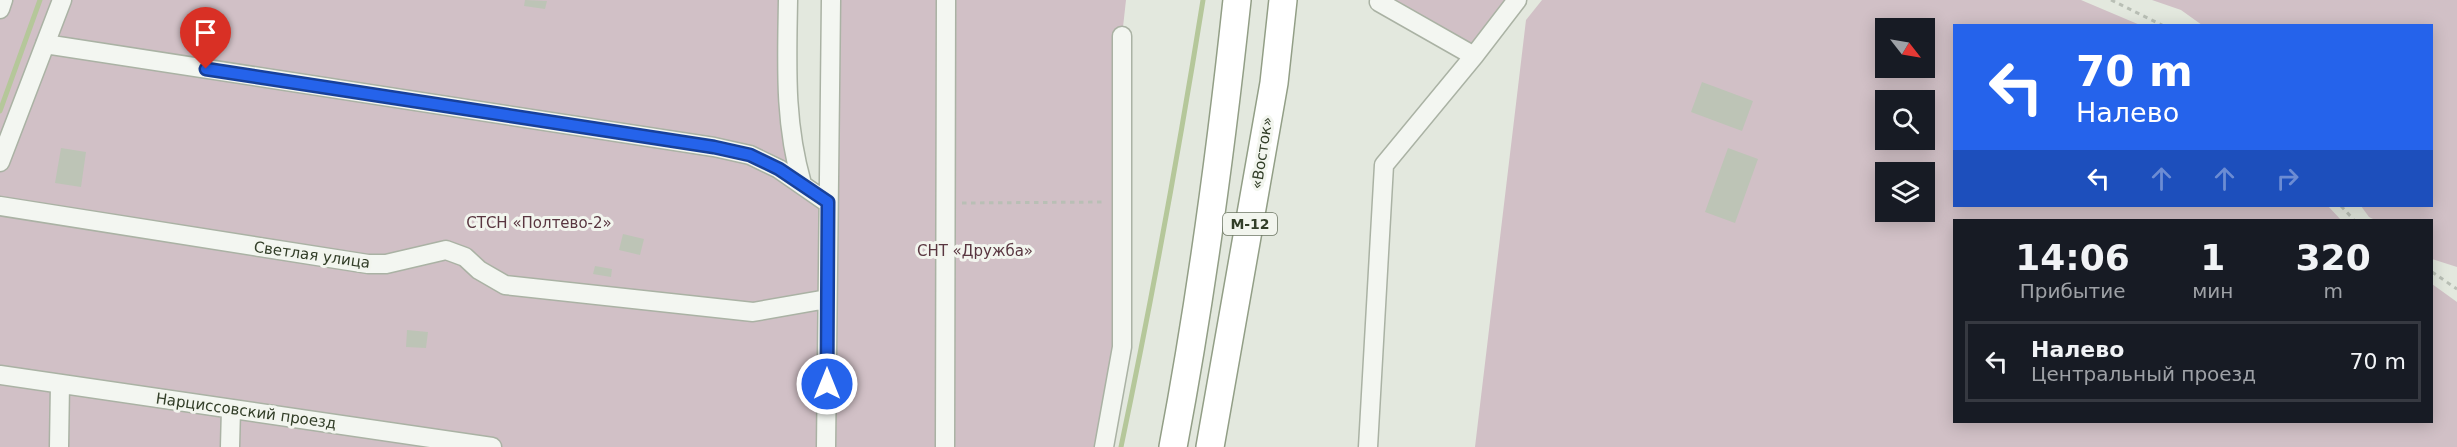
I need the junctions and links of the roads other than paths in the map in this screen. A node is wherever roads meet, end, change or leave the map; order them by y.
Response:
1 (3, 0) edge
2 (62, 0) edge
3 (788, 0) edge
4 (831, 0) edge
5 (946, 0) edge
6 (1237, 0) edge
7 (1283, 0) edge
8 (1516, 0) edge
9 (1379, 2) dead end
10 (0, 9) edge
11 (1122, 36) dead end
12 (45, 44) junction
13 (1474, 56) junction
14 (0, 162) edge
15 (802, 184) junction
16 (828, 202) junction
17 (0, 206) edge
18 (827, 299) junction
19 (0, 375) edge
20 (60, 384) junction
21 (231, 409) junction
22 (402, 440) edge
23 (59, 447) edge
24 (230, 447) edge
25 (492, 447) edge
26 (826, 447) edge
27 (945, 447) edge
28 (1104, 447) edge
29 (1173, 447) edge
30 (1210, 447) edge
31 (1368, 447) edge

1 - 10 street
2 - 12 street
3 - 15 street
4 - 16 street
5 - 27 street
6 - 29 highway, М-12
7 - 30 highway, «Восток» / М-12
8 - 13 street
9 - 13 street
11 - 28 street
12 - 14 street
12 - 15 street
13 - 31 street
15 - 16 street
16 - 18 street
17 - 18 street, Светлая улица
18 - 26 street
19 - 20 street, Нарциссовский проезд
20 - 21 street, Нарциссовский проезд
20 - 23 street
21 - 22 street, Нарциссовский проезд
21 - 24 street
22 - 25 street, Нарциссовский проезд

